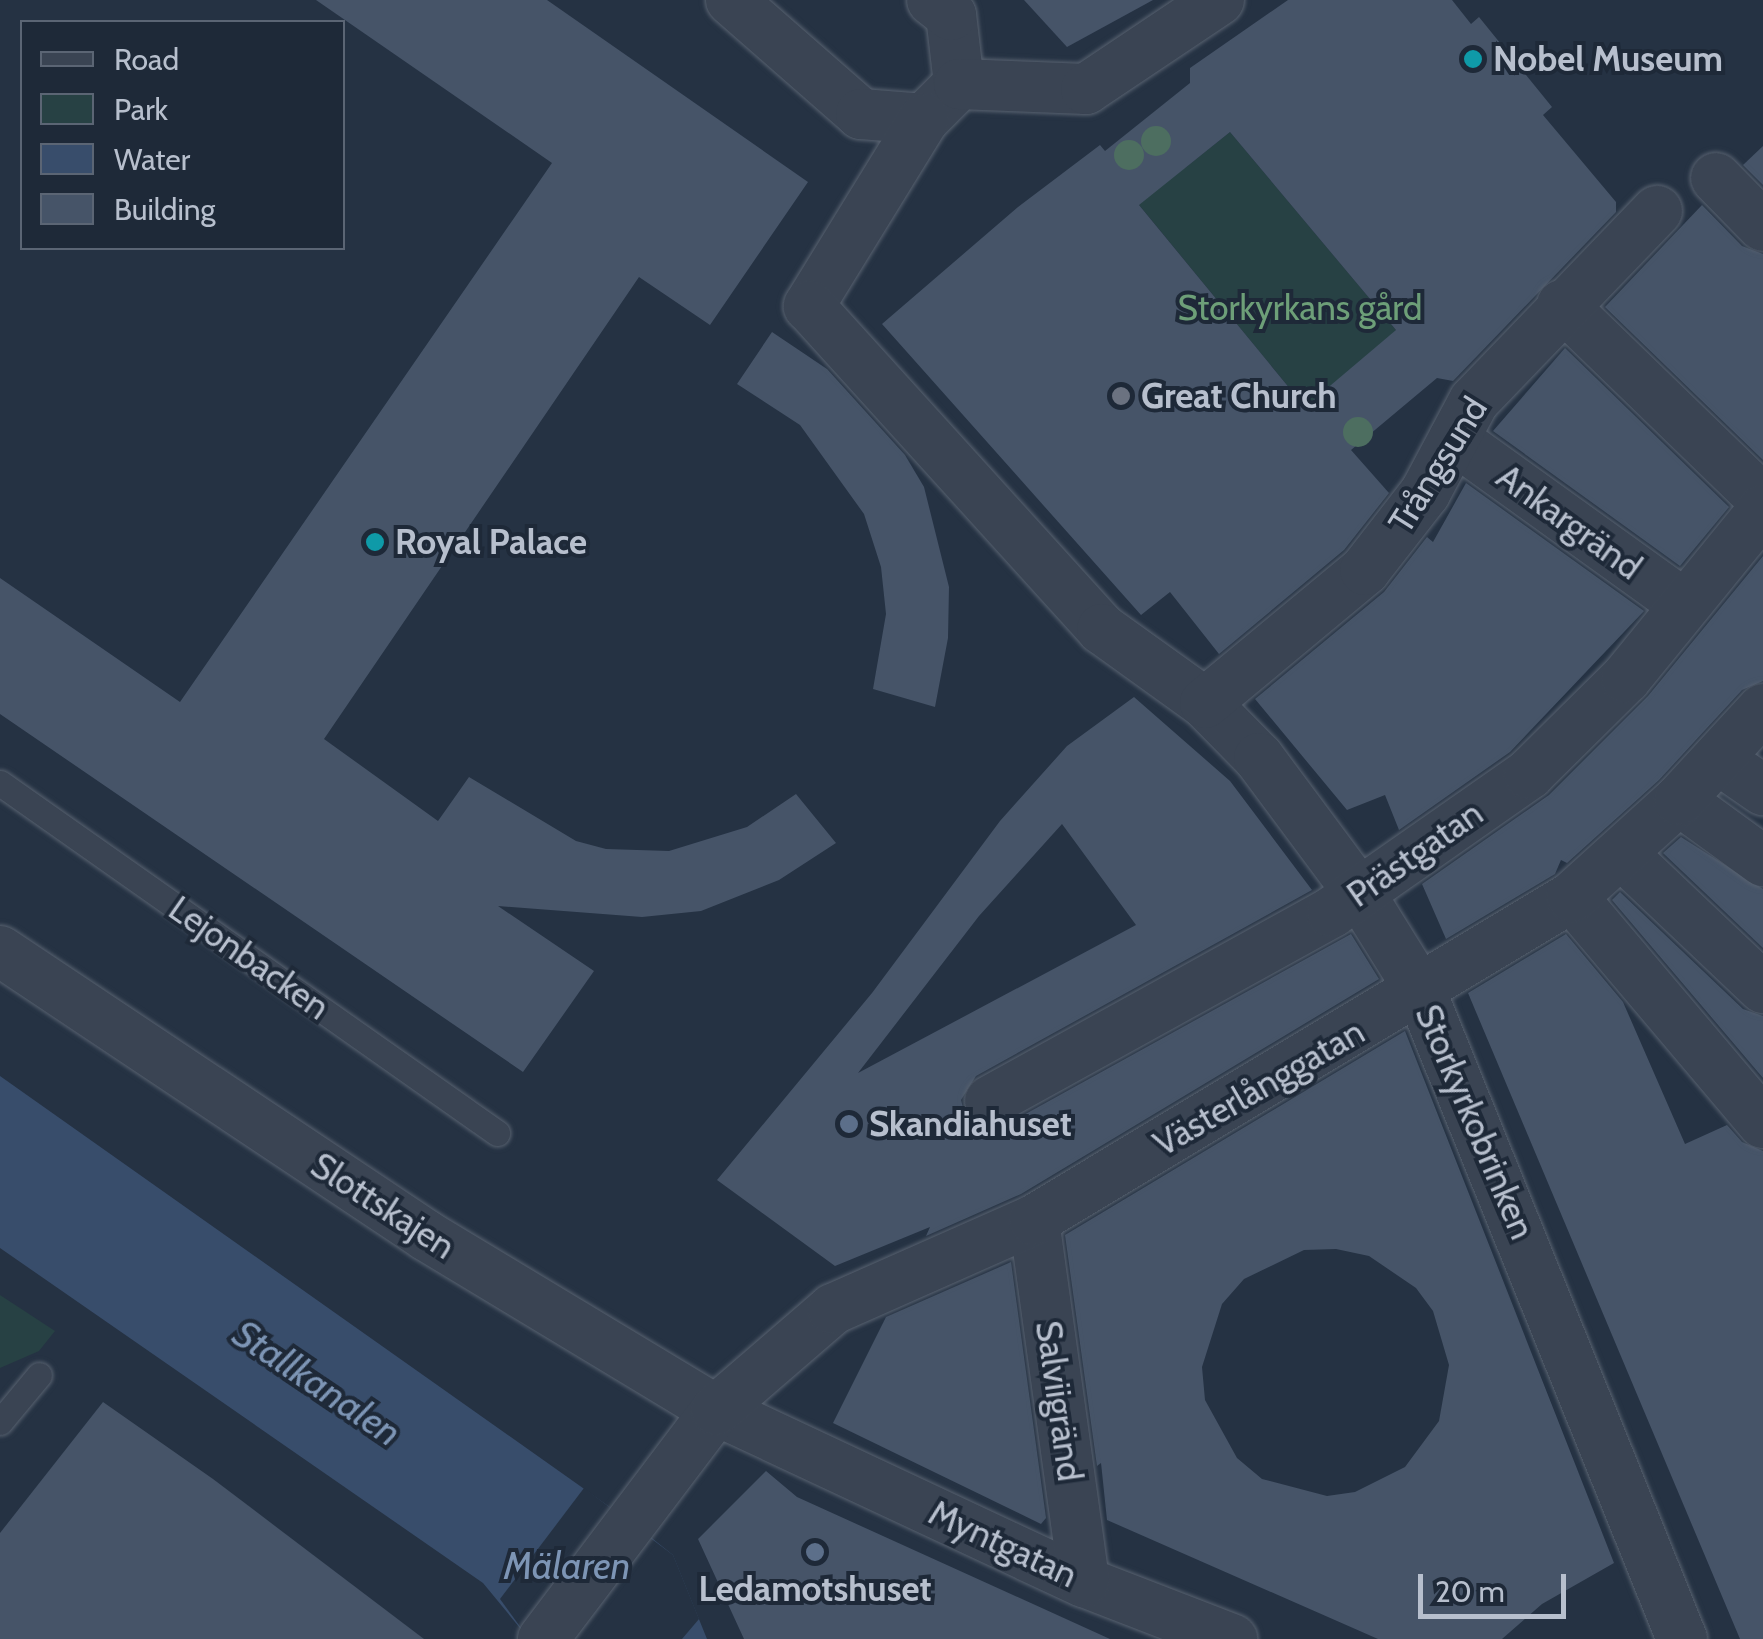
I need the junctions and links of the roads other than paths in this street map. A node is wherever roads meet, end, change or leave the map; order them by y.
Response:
1 (730, 0) edge
2 (932, 0) edge
3 (1219, 0) edge
4 (959, 84) junction
5 (924, 120) junction
6 (1716, 178) dead end
7 (1657, 211) dead end
8 (1763, 226) edge
9 (1562, 305) junction
10 (1454, 439) junction
11 (1763, 500) edge
12 (1763, 510) edge
13 (1685, 605) junction
14 (1205, 703) junction
15 (1762, 713) edge
16 (1718, 759) junction
17 (0, 783) edge
18 (1763, 790) edge
19 (1679, 800) junction
20 (1622, 854) junction
21 (1763, 860) edge
22 (1360, 894) junction
23 (1572, 897) junction
24 (0, 951) edge
25 (1763, 988) edge
26 (1421, 992) junction
27 (990, 1101) dead end
28 (1763, 1122) edge
29 (498, 1133) dead end
30 (1034, 1220) junction
31 (39, 1375) dead end
32 (716, 1410) junction
33 (0, 1422) edge
34 (778, 1441) joint
35 (1084, 1582) junction
36 (543, 1639) edge
37 (1232, 1639) edge
38 (1682, 1639) edge

1 - 5 street
2 - 4 street
3 - 4 street
4 - 5 street
5 - 14 street, Storkyrkobrinken
6 - 8 street
7 - 9 street, Trångsund
9 - 10 street, Trångsund
9 - 11 street
10 - 13 street, Ankargränd
10 - 14 street, Trångsund
12 - 13 street, Prästgatan
13 - 22 street, Prästgatan
14 - 22 street, Storkyrkobrinken
15 - 16 street, Västerlånggatan
16 - 18 street
16 - 19 street, Västerlånggatan
17 - 29 lane, Lejonbacken
19 - 20 street, Västerlånggatan
19 - 21 street
20 - 23 street, Västerlånggatan
20 - 25 street
22 - 26 street, Storkyrkobrinken
22 - 27 street, Prästgatan
23 - 26 street, Västerlånggatan
23 - 28 street
24 - 32 street, Slottskajen
26 - 30 street, Västerlånggatan
26 - 38 street, Storkyrkobrinken
30 - 32 street, Västerlånggatan
30 - 35 street, Salviigränd
31 - 33 lane
32 - 34 street, Slottskajen
32 - 36 street, Västerlånggatan
34 - 35 street, Myntgatan
35 - 37 street, Myntgatan

